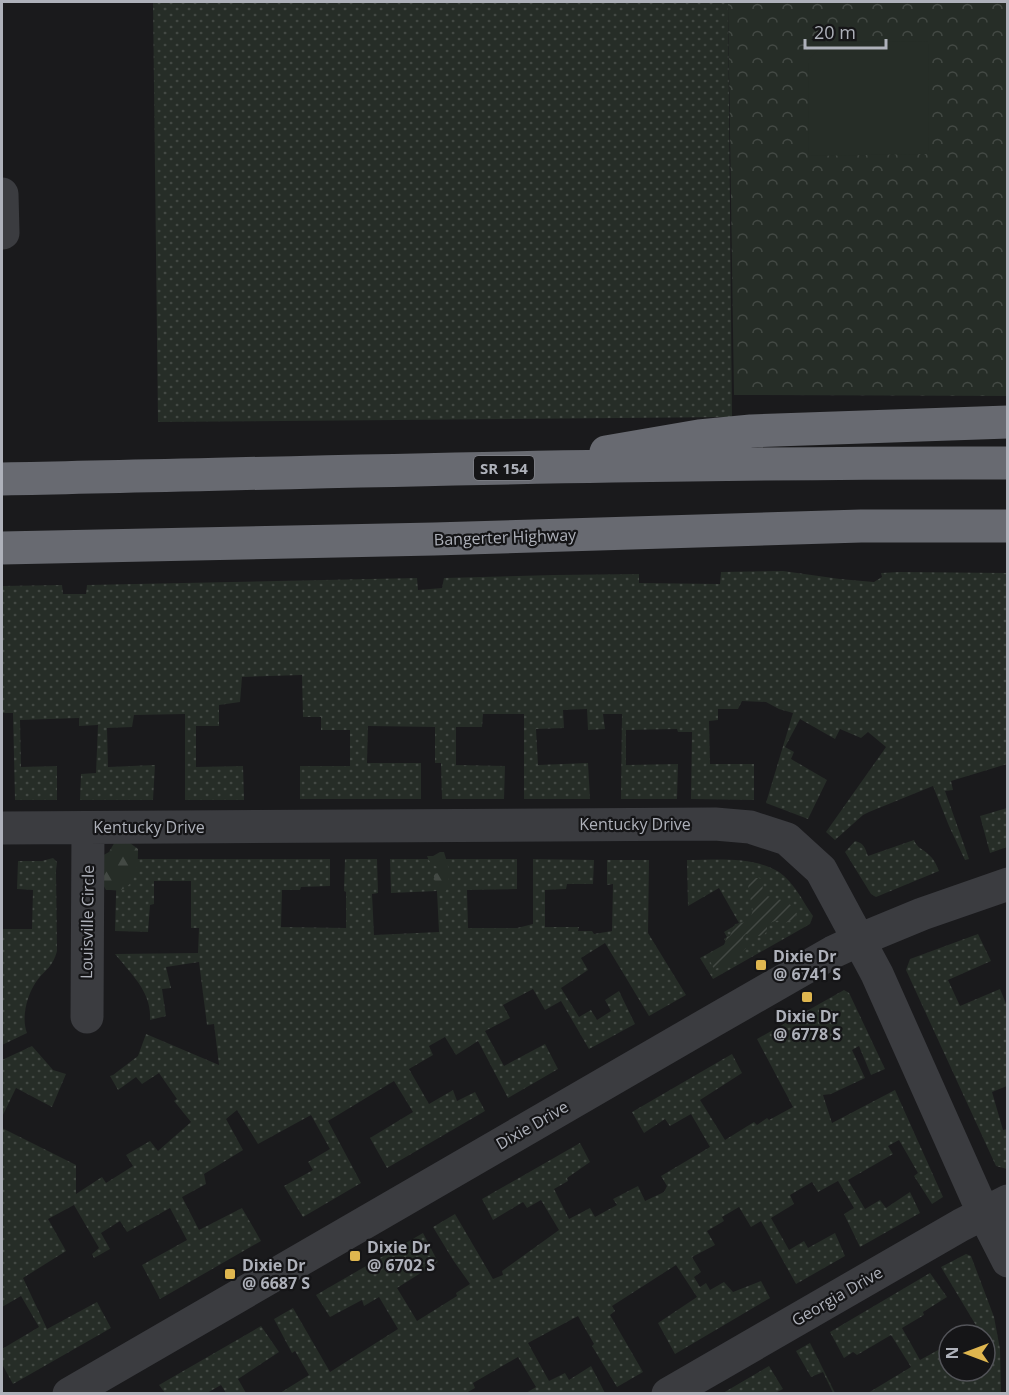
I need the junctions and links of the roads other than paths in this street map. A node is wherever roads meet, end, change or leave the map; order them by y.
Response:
1 (2, 194) edge
2 (3, 233) edge
3 (1008, 422) edge
4 (1008, 463) edge
5 (542, 468) junction
6 (2, 479) edge
7 (951, 525) junction
8 (1008, 526) edge
9 (1008, 535) edge
10 (2, 548) edge
11 (2, 828) edge
12 (88, 828) junction
13 (1008, 884) edge
14 (859, 940) junction
15 (87, 1017) dead end
16 (995, 1206) edge
17 (1008, 1261) edge
18 (69, 1394) edge
19 (668, 1394) edge

1 - 2 street
3 - 5 highway
4 - 5 highway, SR 154
5 - 6 highway, SR 154
7 - 8 highway, Bangerter Highway
7 - 9 highway
7 - 10 highway, Bangerter Highway
11 - 12 street, Kentucky Drive
12 - 14 street, Kentucky Drive
12 - 15 street, Louisville Circle
13 - 14 street, Dixie Drive
14 - 16 street, Kentucky Drive
14 - 18 street, Dixie Drive
16 - 17 street, Kentucky Drive
16 - 19 street, Georgia Drive

